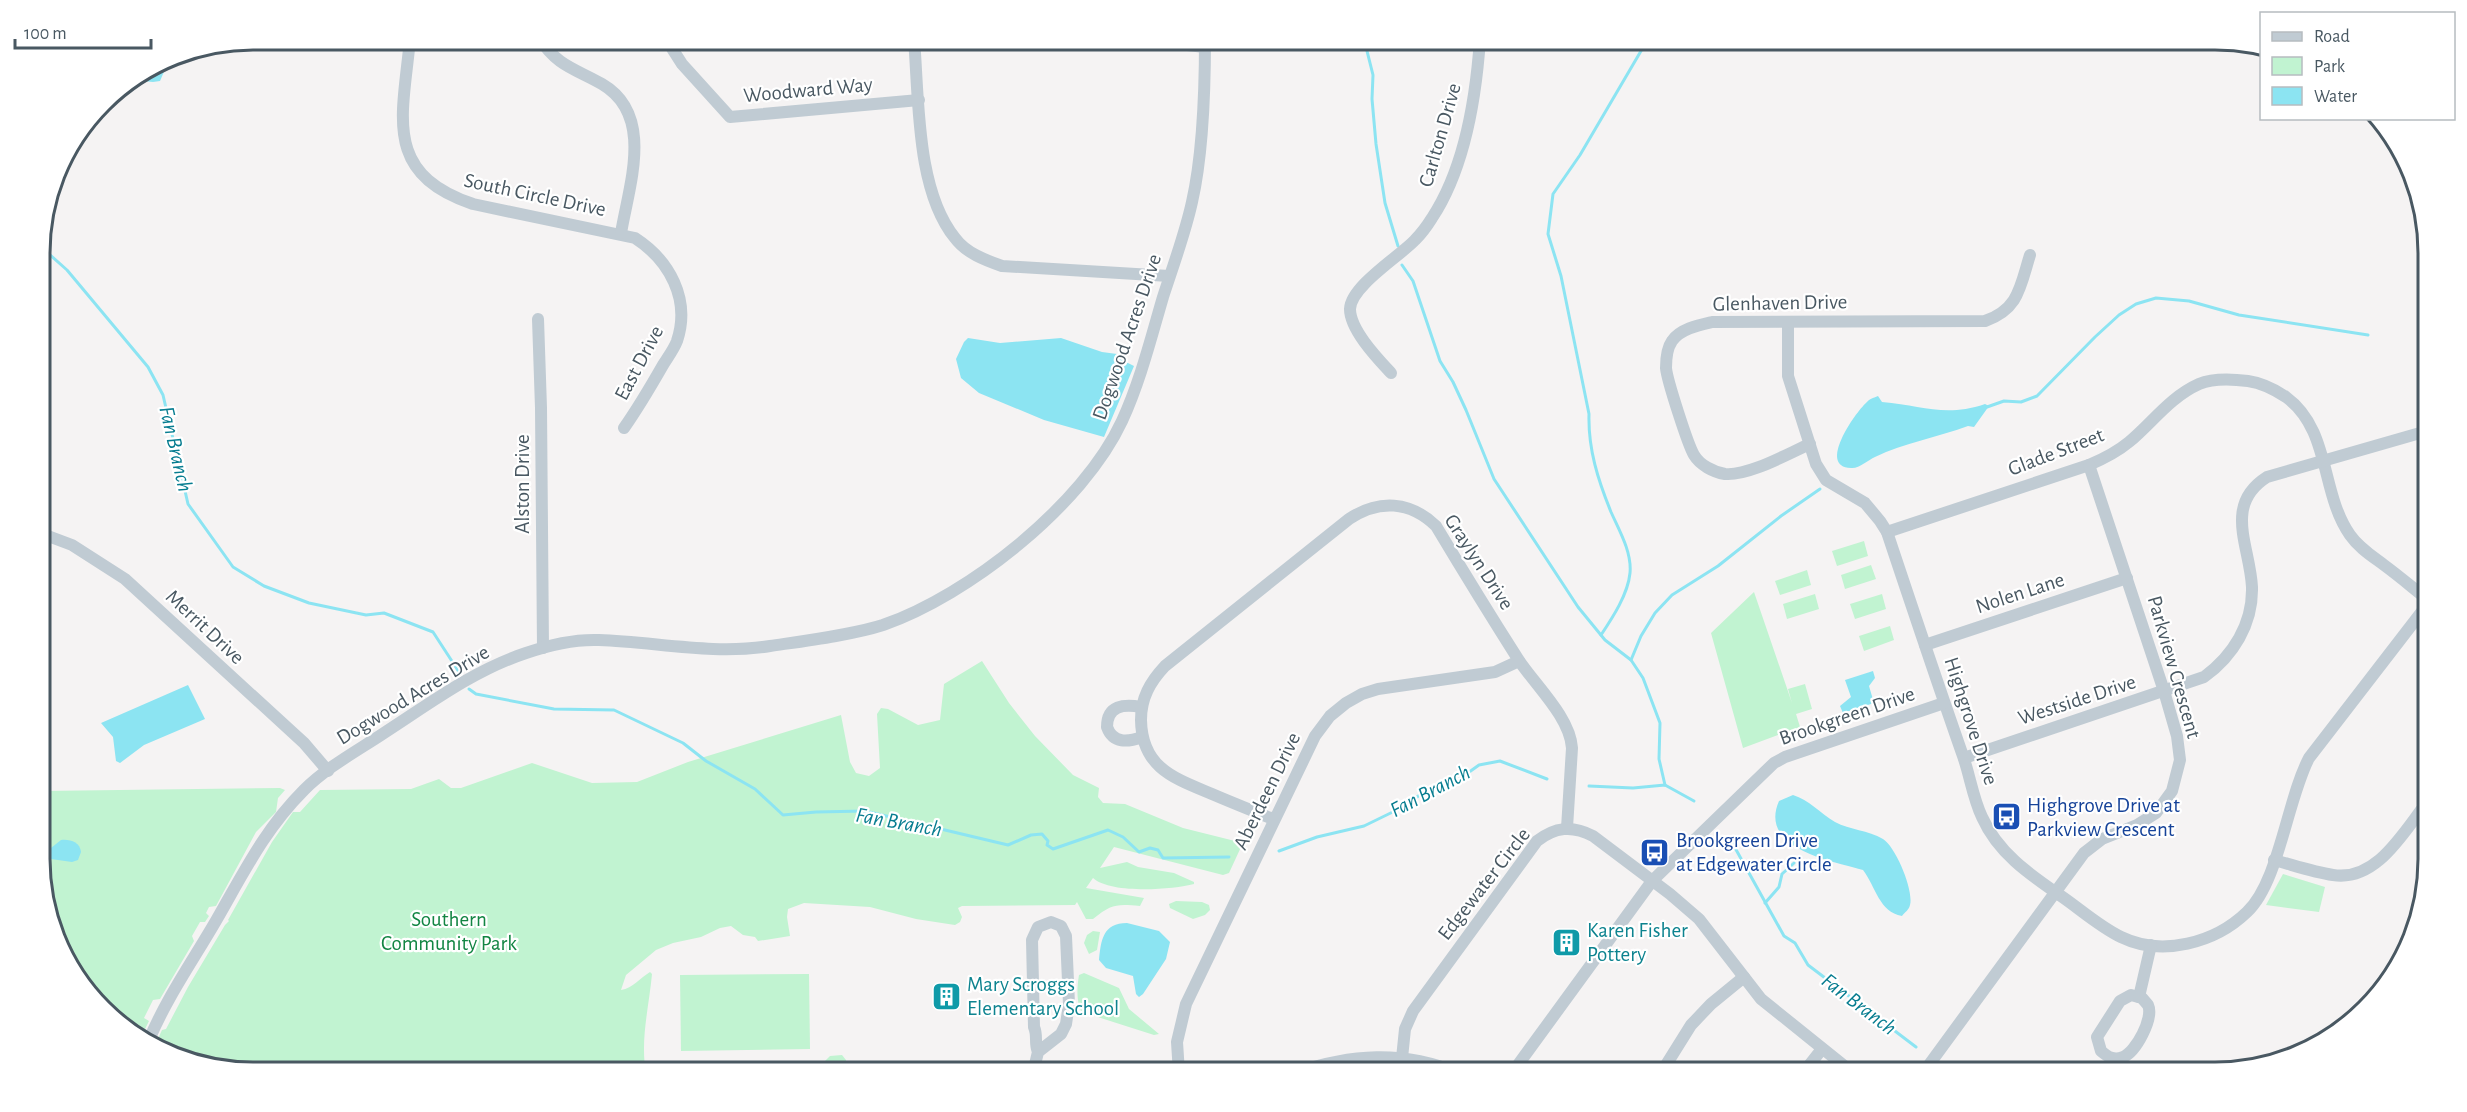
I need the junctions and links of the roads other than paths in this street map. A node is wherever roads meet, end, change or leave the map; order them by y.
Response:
1 (409, 50) edge
2 (548, 50) edge
3 (673, 50) edge
4 (916, 50) edge
5 (1205, 50) edge
6 (1479, 50) edge
7 (919, 100) junction
8 (621, 233) junction
9 (2030, 255) dead end
10 (1169, 276) junction
11 (538, 319) dead end
12 (1788, 322) junction
13 (1391, 373) dead end
14 (624, 428) dead end
15 (2418, 434) edge
16 (1810, 444) junction
17 (2324, 460) junction
18 (2089, 465) junction
19 (1887, 532) junction
20 (50, 537) edge
21 (2127, 578) junction
22 (2418, 592) edge
23 (2418, 617) edge
24 (1925, 645) junction
25 (543, 648) junction
26 (1519, 661) junction
27 (2164, 691) junction
28 (1944, 703) junction
29 (1142, 707) junction
30 (1142, 737) junction
31 (1964, 758) junction
32 (328, 771) junction
33 (2418, 813) edge
34 (1273, 819) junction
35 (1567, 828) junction
36 (2274, 860) junction
37 (1652, 881) junction
38 (2055, 892) junction
39 (2151, 945) junction
40 (1744, 977) junction
41 (2139, 997) junction
42 (151, 1035) edge
43 (1822, 1048) junction
44 (1038, 1052) junction
45 (1402, 1058) junction
46 (1036, 1062) edge
47 (1179, 1062) edge
48 (1329, 1062) edge
49 (1423, 1062) edge
50 (1520, 1062) edge
51 (1668, 1062) edge
52 (1811, 1062) edge
53 (1840, 1062) edge
54 (1931, 1062) edge

1 - 8 street, South Circle Drive
2 - 8 street, South Circle Drive
3 - 7 street, Woodward Way
4 - 7 street
5 - 10 street, Dogwood Acres Drive
6 - 13 street, Carlton Drive
7 - 10 street
8 - 14 street, East Drive
9 - 12 street, Glenhaven Drive
10 - 25 street, Dogwood Acres Drive
11 - 25 street, Alston Drive
12 - 16 street, Highgrove Drive
12 - 16 street, Glenhaven Drive
15 - 17 street, Westside Drive
16 - 19 street, Highgrove Drive
17 - 18 street, Glade Street
17 - 22 street, Glade Street
17 - 27 street, Westside Drive
18 - 19 street, Glade Street
18 - 21 street, Parkview Crescent
19 - 24 street, Highgrove Drive
20 - 32 street, Merrit Drive
21 - 24 street, Nolen Lane
21 - 27 street, Parkview Crescent
23 - 36 street, Highgrove Drive
24 - 28 street, Highgrove Drive
25 - 32 street, Dogwood Acres Drive
26 - 29 street, Graylyn Drive
26 - 34 street, Aberdeen Drive
26 - 35 street, Graylyn Drive
27 - 31 street, Westside Drive
27 - 38 street, Parkview Crescent
28 - 31 street, Highgrove Drive
28 - 37 street, Brookgreen Drive
29 - 30 street, Graylyn Drive
29 - 30 street
30 - 34 street, Graylyn Drive
31 - 38 street, Highgrove Drive
32 - 42 street, Dogwood Acres Drive
33 - 36 street
34 - 47 street, Aberdeen Drive
35 - 37 street
35 - 45 street, Edgewater Circle
36 - 39 street, Highgrove Drive
37 - 40 street
37 - 50 street, Brookgreen Drive
38 - 39 street, Highgrove Drive
38 - 54 street, Parkview Crescent
39 - 41 street
40 - 43 street
40 - 51 street
41 - 41 street
43 - 52 street
43 - 53 street
44 - 44 street
44 - 46 street
45 - 48 street
45 - 49 street

